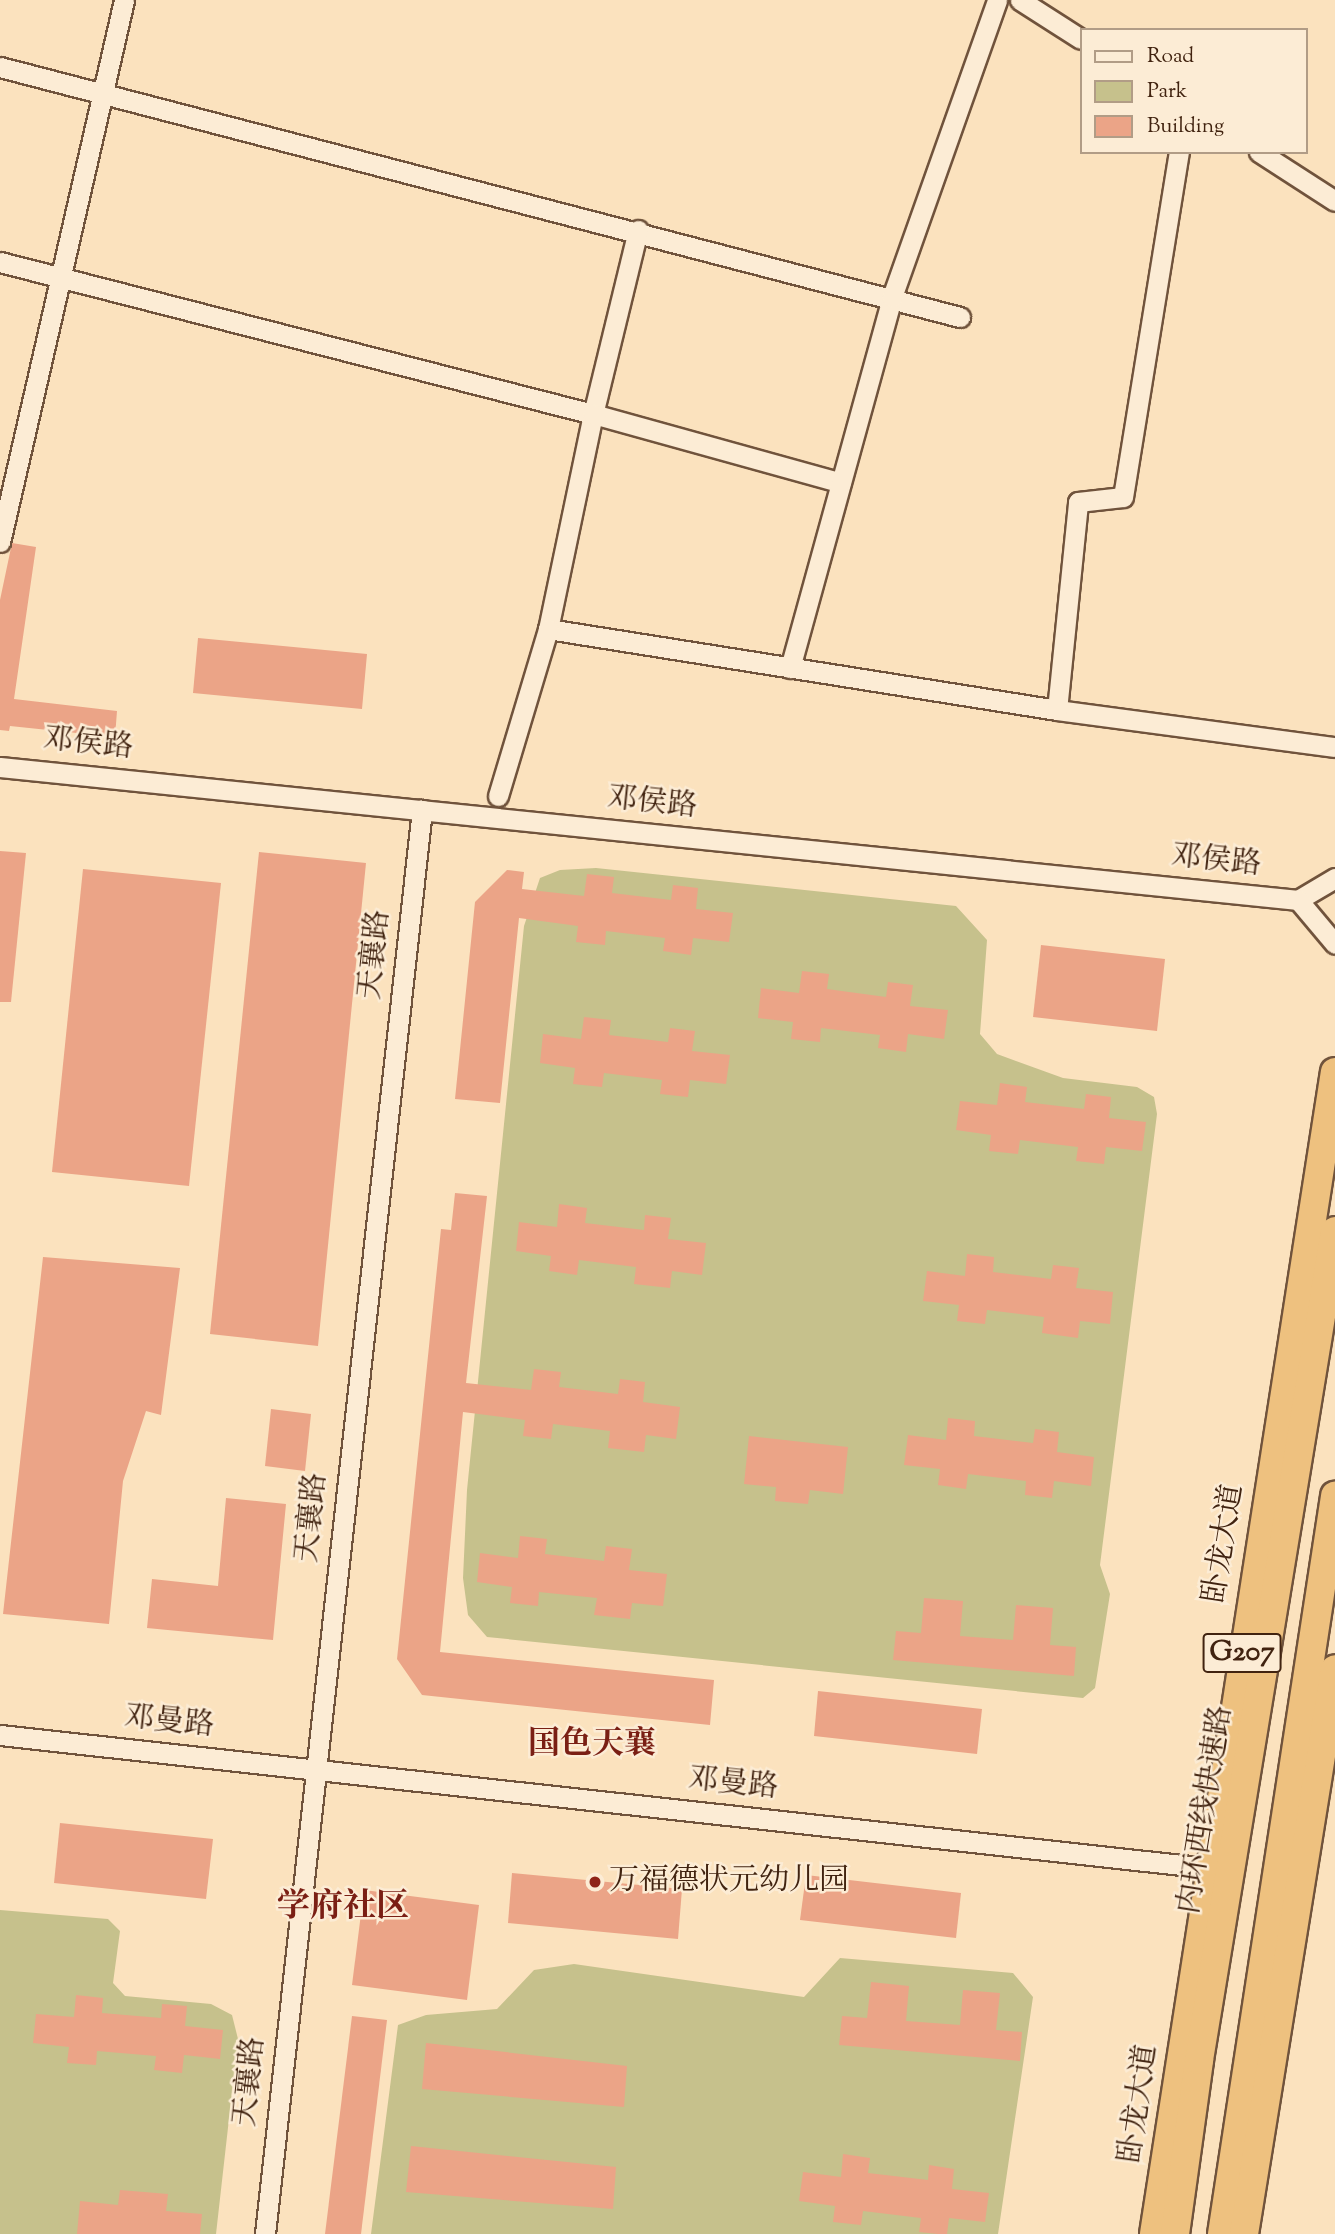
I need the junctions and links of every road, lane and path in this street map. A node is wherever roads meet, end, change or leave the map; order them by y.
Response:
1 (124, 0) edge
2 (997, 0) edge
3 (1020, 0) edge
4 (1080, 38) edge
5 (0, 67) edge
6 (102, 94) junction
7 (1178, 154) edge
8 (1262, 154) edge
9 (1335, 201) edge
10 (638, 230) junction
11 (0, 262) edge
12 (61, 276) junction
13 (892, 297) junction
14 (960, 317) dead end
15 (593, 414) junction
16 (841, 483) junction
17 (0, 542) edge
18 (548, 629) junction
19 (790, 668) junction
20 (1057, 710) junction
21 (1335, 747) edge
22 (0, 766) edge
23 (498, 796) dead end
24 (422, 810) junction
25 (1335, 878) edge
26 (1298, 900) junction
27 (1335, 944) edge
28 (1335, 1072) edge
29 (1335, 1231) edge
30 (1335, 1496) edge
31 (1335, 1669) edge
32 (0, 1735) edge
33 (314, 1769) junction
34 (1209, 1868) junction
35 (1199, 2060) junction
36 (1251, 2062) junction
37 (265, 2234) edge
38 (1154, 2234) edge
39 (1161, 2234) edge
40 (1175, 2234) edge
41 (1222, 2234) edge
42 (1235, 2234) edge
43 (1244, 2234) edge

1 - 6 street
2 - 13 street
3 - 4 street
5 - 6 street
6 - 10 street
6 - 12 street
7 - 20 street
8 - 9 street
10 - 13 street
10 - 15 street
11 - 12 street
12 - 15 street
12 - 17 street
13 - 14 street
13 - 16 street
15 - 16 street
15 - 18 street
16 - 19 street
18 - 19 street
18 - 23 street
19 - 20 street
20 - 21 street
22 - 24 street, 邓侯路
24 - 26 street, 邓侯路
24 - 33 street, 天襄路
25 - 26 street
26 - 27 street
28 - 34 highway, 卧龙大道 / G207
29 - 35 highway, 内环西线快速路
30 - 36 highway
31 - 43 highway
32 - 33 street, 邓曼路
33 - 34 street, 邓曼路
33 - 37 street, 天襄路
34 - 38 highway, 卧龙大道 / G207
35 - 39 highway
35 - 40 highway, 内环西线快速路
36 - 41 highway
36 - 42 highway

